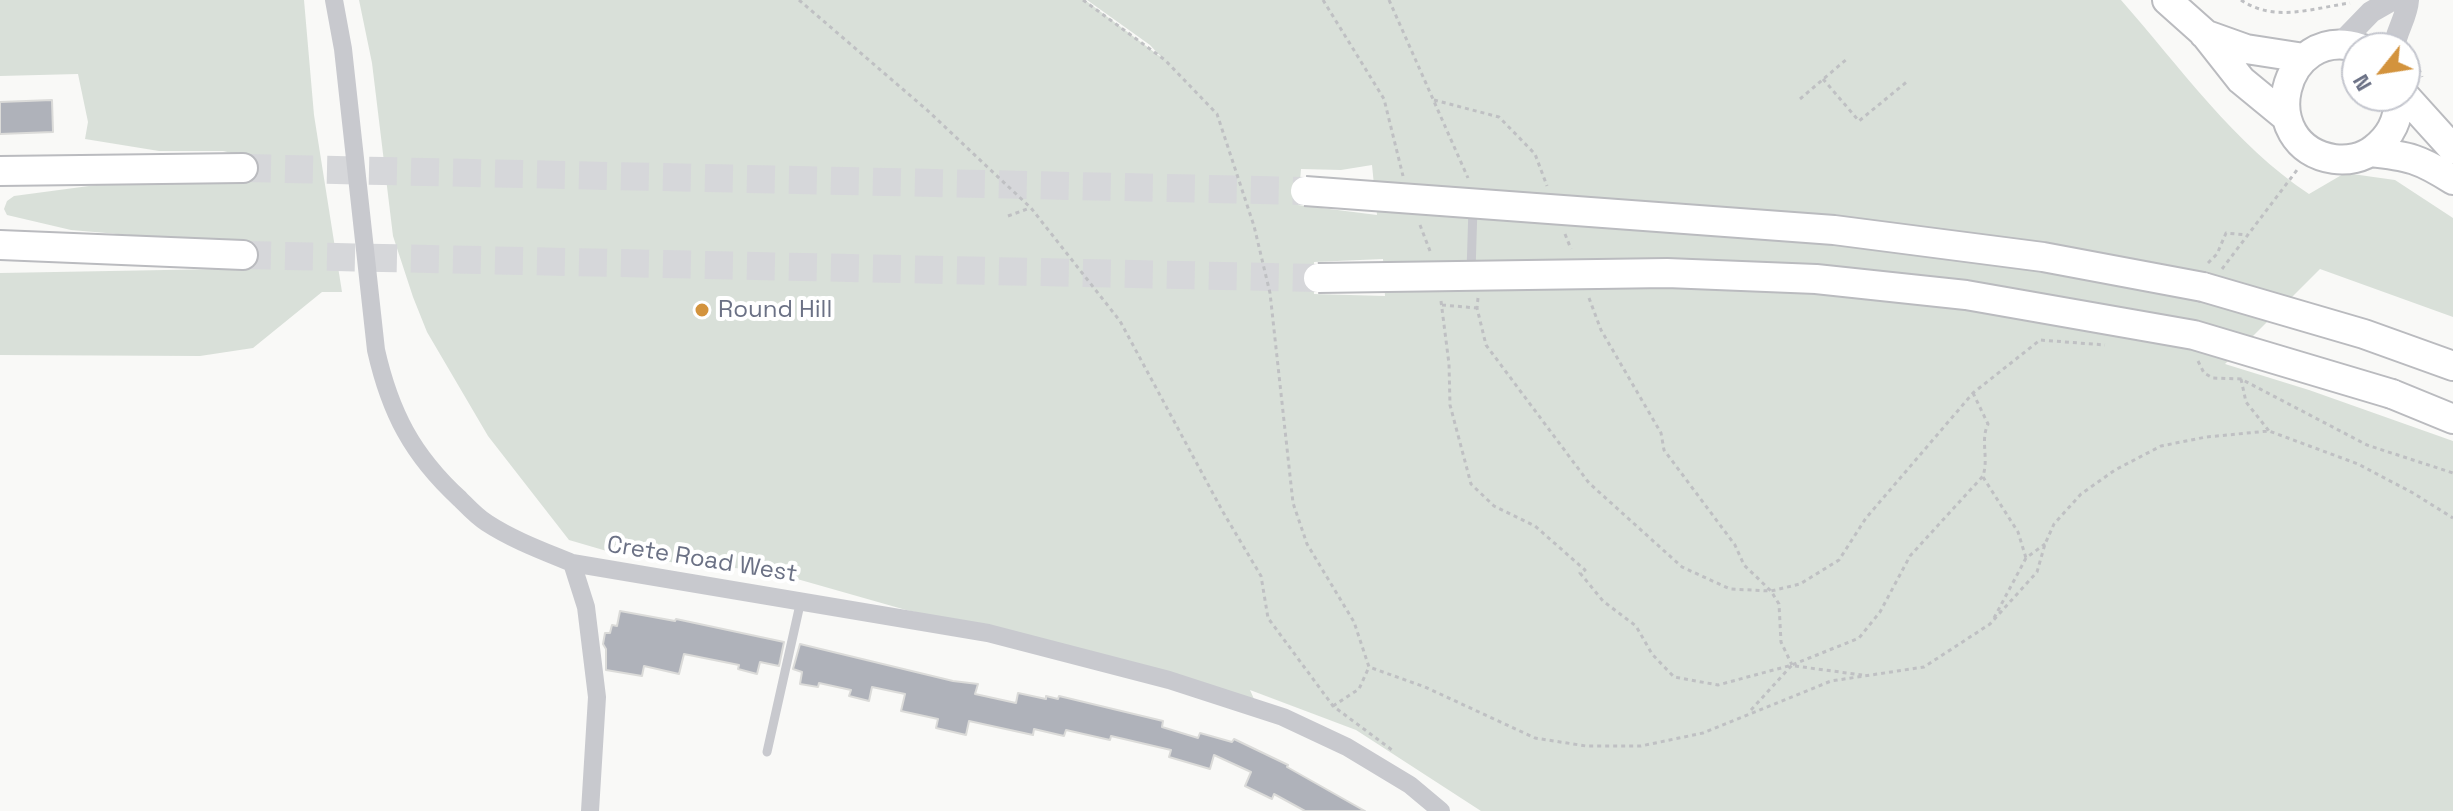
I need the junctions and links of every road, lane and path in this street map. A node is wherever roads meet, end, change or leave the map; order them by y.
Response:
1 (334, 0) edge
2 (799, 0) edge
3 (1083, 0) edge
4 (1323, 0) edge
5 (1389, 0) edge
6 (2167, 0) edge
7 (2241, 0) edge
8 (2392, 0) edge
9 (2408, 0) edge
10 (2361, 3) dead end
11 (2359, 32) edge
12 (2396, 32) edge
13 (2204, 33) junction
14 (2341, 47) edge
15 (1848, 58) dead end
16 (2304, 58) junction
17 (1823, 79) junction
18 (1909, 80) dead end
19 (2421, 98) edge
20 (1800, 99) dead end
21 (1433, 100) junction
22 (2396, 112) edge
23 (2286, 117) junction
24 (2453, 149) edge
25 (2312, 152) junction
26 (2370, 152) junction
27 (243, 168) tunnel mouth
28 (0, 171) edge
29 (1404, 179) dead end
30 (2453, 180) edge
31 (1305, 191) tunnel mouth
32 (1472, 194) junction
33 (1552, 198) dead end
34 (1031, 208) junction
35 (1008, 216) dead end
36 (1418, 219) dead end
37 (1562, 227) dead end
38 (0, 245) edge
39 (243, 255) tunnel mouth
40 (1573, 257) dead end
41 (1433, 260) dead end
42 (2221, 270) dead end
43 (1318, 278) tunnel mouth
44 (1474, 285) junction
45 (1584, 286) dead end
46 (1439, 290) dead end
47 (1442, 305) junction
48 (1477, 308) junction
49 (2118, 346) dead end
50 (2196, 358) dead end
51 (2443, 361) edge
52 (2241, 379) junction
53 (1973, 393) junction
54 (2453, 419) edge
55 (2269, 431) junction
56 (2453, 473) edge
57 (1983, 476) junction
58 (2453, 518) edge
59 (2045, 544) junction
60 (2026, 558) junction
61 (572, 563) junction
62 (1771, 591) junction
63 (801, 600) junction
64 (1990, 624) junction
65 (1792, 665) junction
66 (1369, 667) junction
67 (1870, 676) junction
68 (1333, 706) junction
69 (1749, 713) junction
70 (767, 752) dead end
71 (1396, 754) dead end
72 (590, 811) edge
73 (1441, 811) edge

1 - 61 street, Crete Road West
2 - 34 path
3 - 66 path
4 - 29 path
5 - 21 path
6 - 13 highway
7 - 10 path
8 - 11 street
9 - 12 street
13 - 16 highway
13 - 23 highway
14 - 16 highway
15 - 17 path
16 - 23 highway
17 - 18 path
17 - 20 path
19 - 24 highway
21 - 32 path
21 - 33 path
22 - 26 highway
23 - 25 highway
25 - 26 highway
25 - 42 path
26 - 30 highway
27 - 28 highway
31 - 32 highway, bridge
32 - 44 lane
32 - 51 highway, bridge
34 - 35 path
34 - 68 path
36 - 41 path
37 - 40 path
38 - 39 highway
43 - 44 highway, bridge
44 - 48 path
44 - 54 highway, bridge
45 - 62 path
46 - 47 path
47 - 48 path
47 - 65 path
48 - 62 path
49 - 53 path
50 - 52 path
52 - 55 path
52 - 56 path
53 - 57 path
53 - 62 path
55 - 58 path
55 - 59 path
57 - 60 path
57 - 65 path
59 - 60 path
59 - 64 path
60 - 64 path
61 - 63 street, Crete Road West
61 - 72 street
62 - 65 path
63 - 70 lane
63 - 73 street, Crete Road West
64 - 67 path
65 - 67 path
65 - 69 path
66 - 68 path
66 - 69 path
67 - 69 path
68 - 71 path

